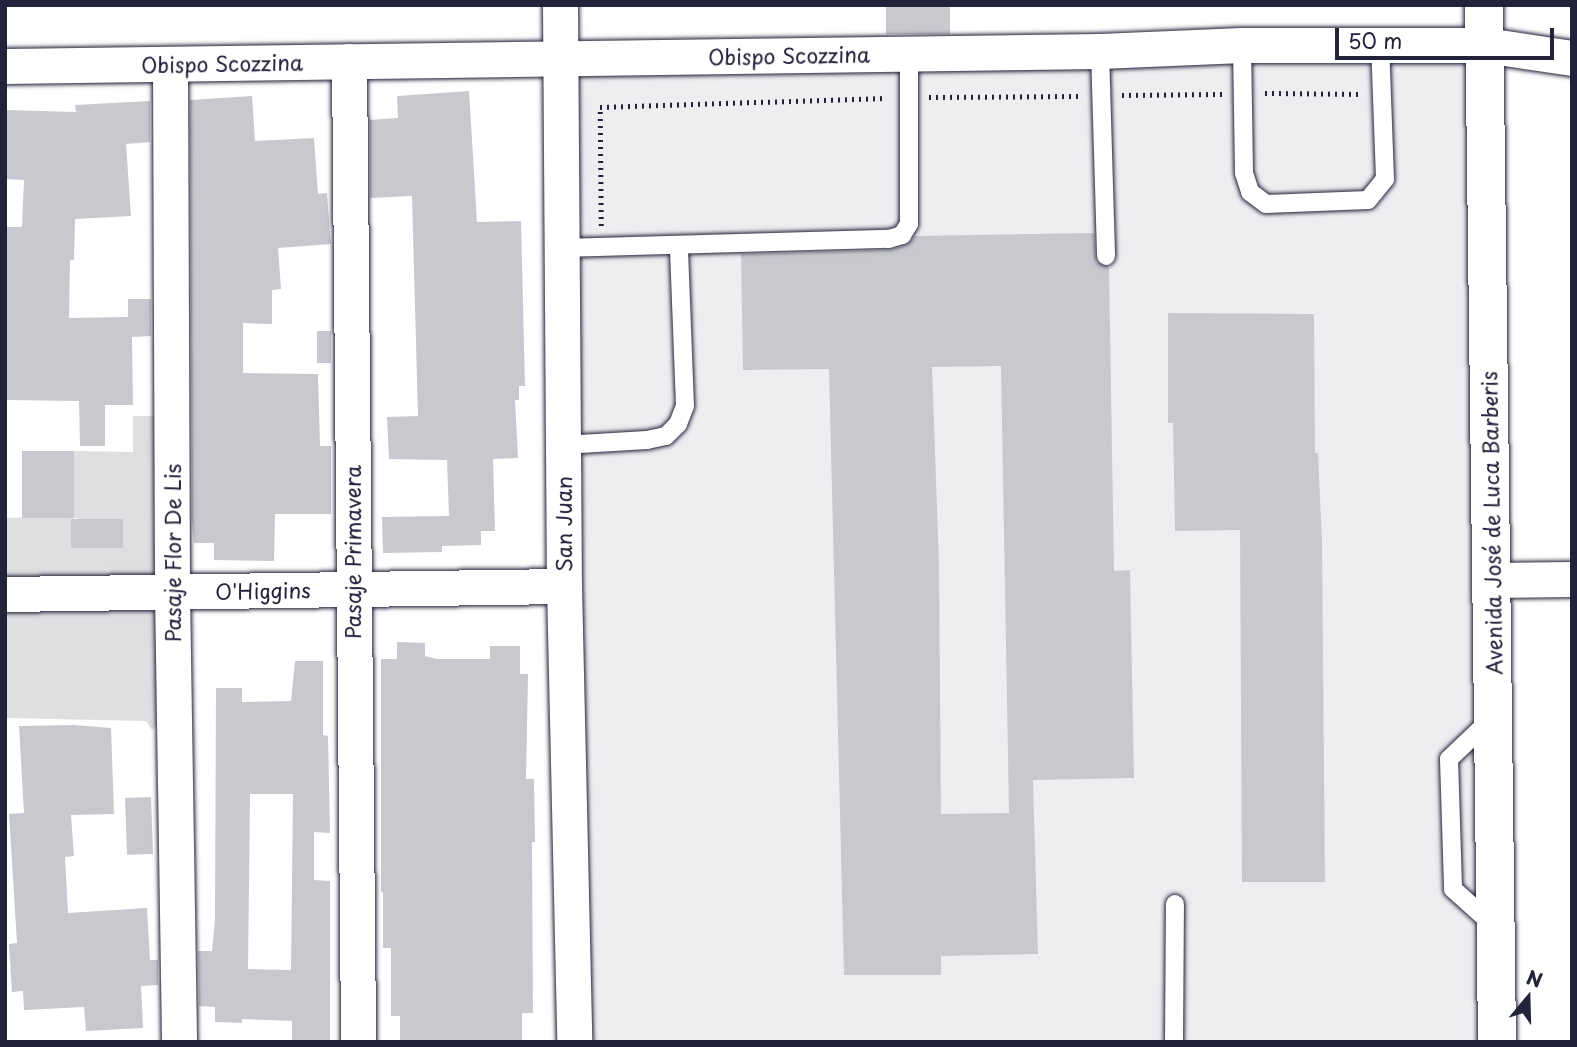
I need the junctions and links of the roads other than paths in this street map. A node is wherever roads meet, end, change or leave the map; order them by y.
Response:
1 (560, 5) edge
2 (1484, 5) edge
3 (1242, 44) junction
4 (1380, 45) junction
5 (1485, 45) junction
6 (1100, 51) junction
7 (909, 53) junction
8 (561, 58) junction
9 (1572, 58) edge
10 (349, 61) junction
11 (170, 64) junction
12 (5, 66) edge
13 (679, 247) junction
14 (562, 248) junction
15 (1106, 256) dead end
16 (563, 445) junction
17 (1572, 579) edge
18 (1492, 580) junction
19 (564, 586) junction
20 (352, 589) junction
21 (172, 592) junction
22 (5, 594) edge
23 (1175, 904) dead end
24 (179, 1042) edge
25 (358, 1042) edge
26 (574, 1042) edge
27 (1174, 1042) edge
28 (1497, 1042) edge

1 - 8 street, San Juan
2 - 5 main road, Avenida José de Luca Barberis
3 - 4 street, Obispo Scozzina
3 - 4 lane
3 - 6 street, Obispo Scozzina
4 - 5 street, Obispo Scozzina
5 - 9 street, Obispo Scozzina
5 - 18 main road, Avenida José de Luca Barberis
6 - 7 street, Obispo Scozzina
6 - 15 lane
7 - 8 street, Obispo Scozzina
7 - 13 lane
8 - 10 street, Obispo Scozzina
8 - 14 street, San Juan
10 - 11 street, Obispo Scozzina
10 - 20 street, Pasaje Primavera
11 - 12 street, Obispo Scozzina
11 - 21 street, Pasaje Flor De Lis
13 - 14 lane
13 - 16 lane
14 - 16 street, San Juan
16 - 19 street, San Juan
17 - 18 street
18 - 28 main road, Avenida José de Luca Barberis
19 - 20 street, O'Higgins
19 - 26 street, San Juan
20 - 21 street, O'Higgins
20 - 25 street, Pasaje Primavera
21 - 22 street, O'Higgins
21 - 24 street, Pasaje Flor De Lis
23 - 27 lane

